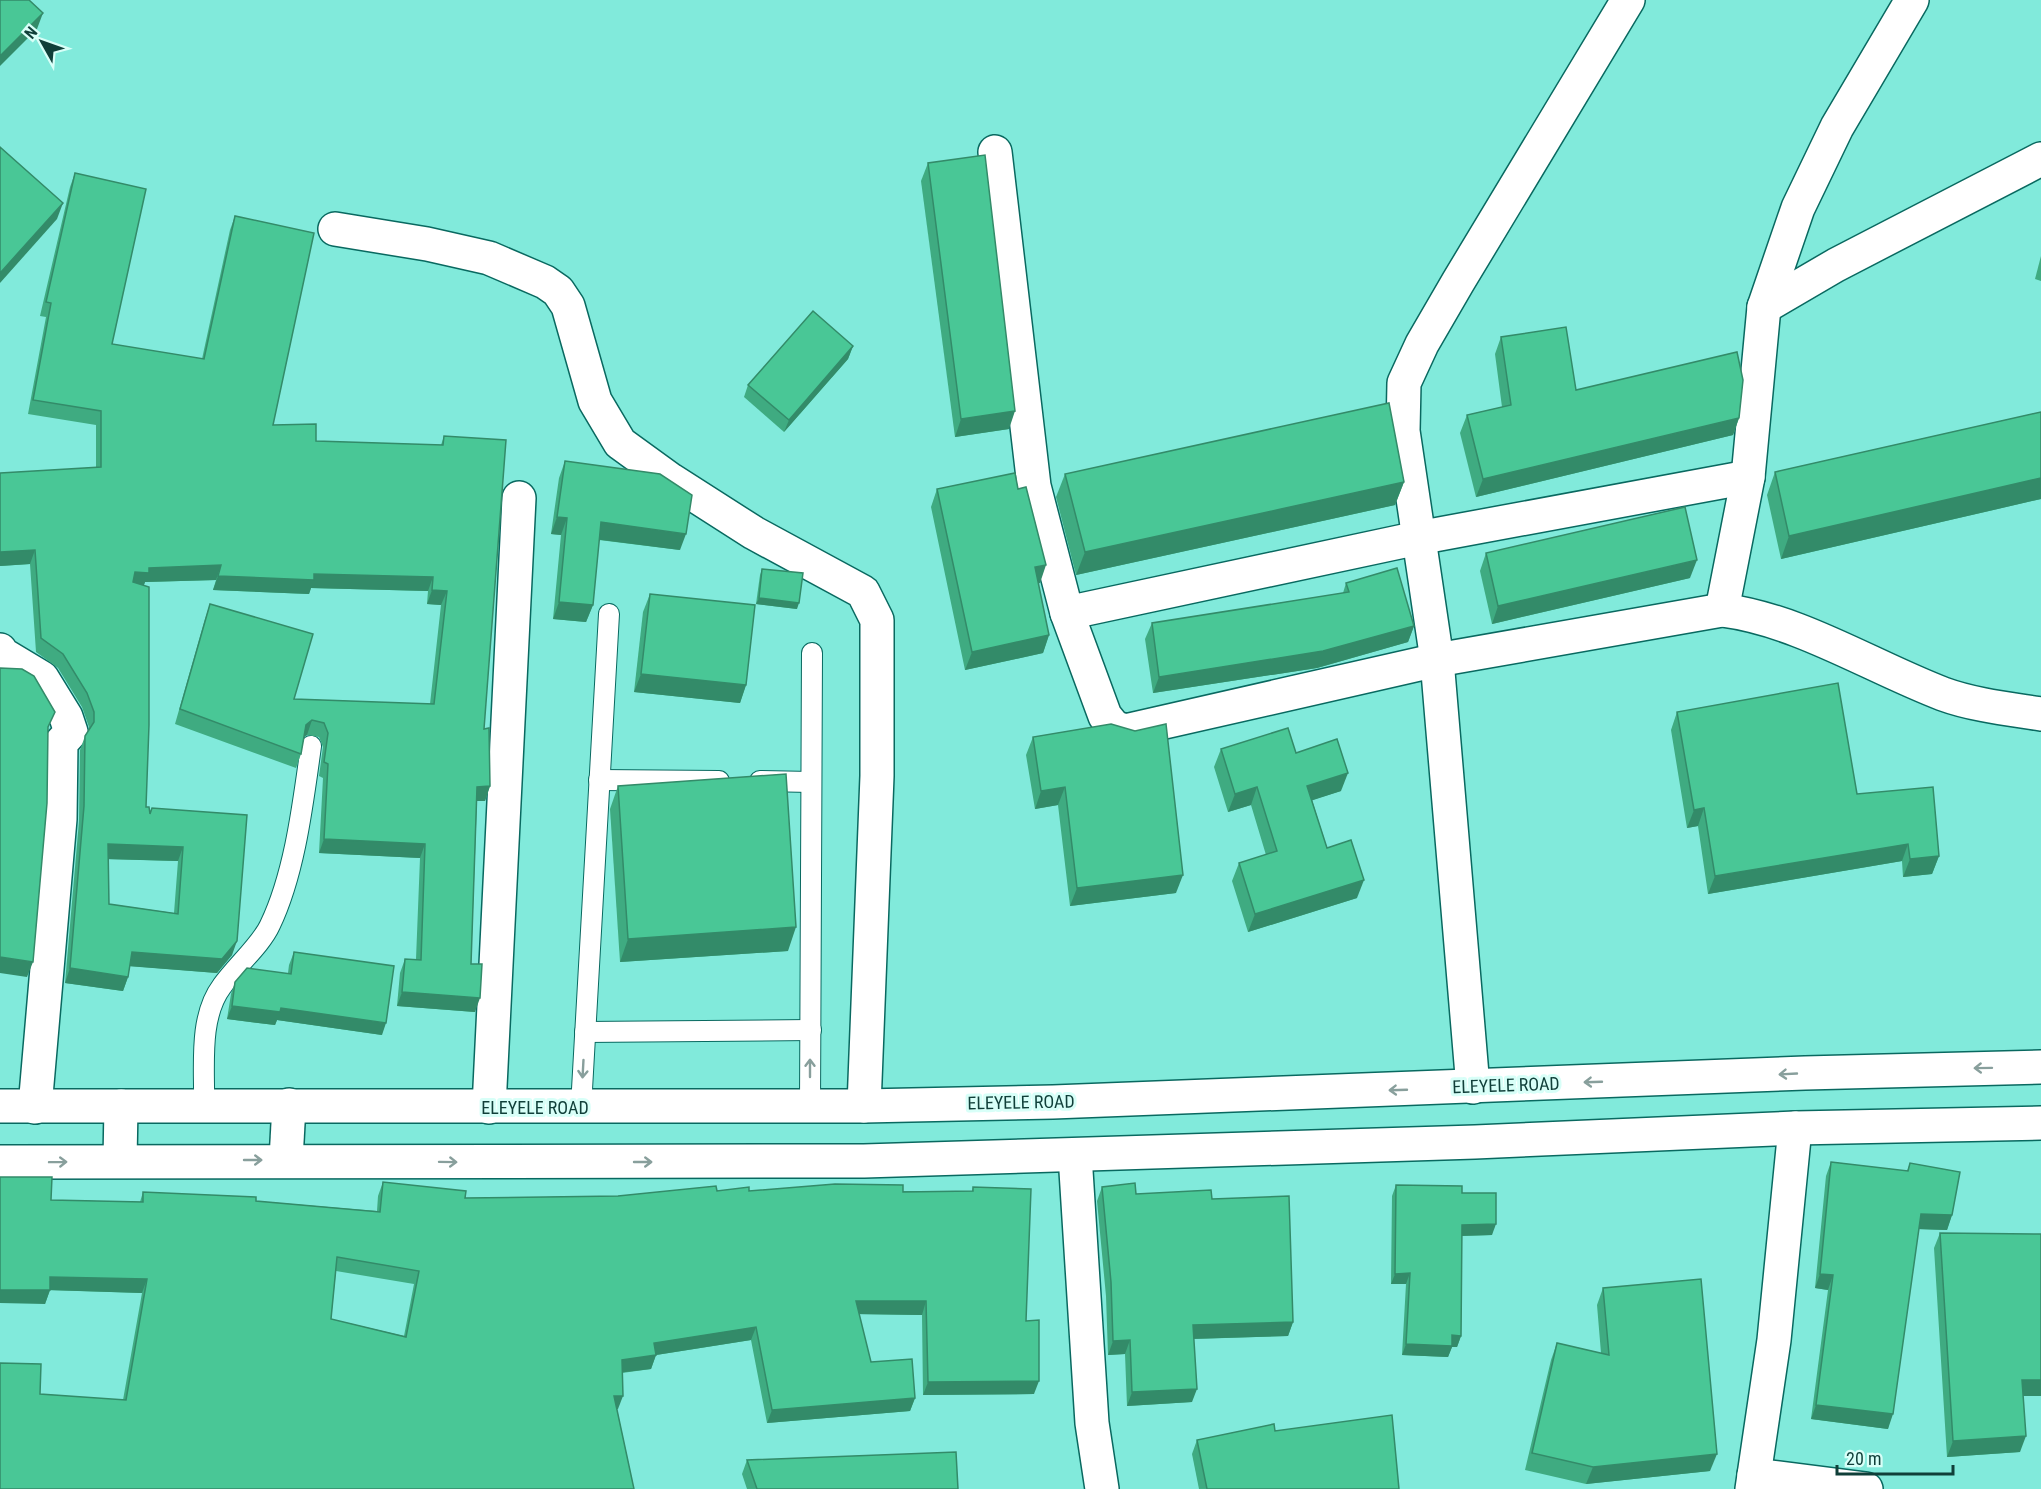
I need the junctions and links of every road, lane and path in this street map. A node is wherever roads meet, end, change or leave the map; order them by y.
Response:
1 (1628, 0) edge
2 (1912, 0) edge
3 (995, 152) dead end
4 (2041, 159) edge
5 (335, 229) dead end
6 (1764, 307) junction
7 (1748, 477) junction
8 (519, 498) dead end
9 (1418, 538) junction
10 (1722, 610) junction
11 (1067, 613) junction
12 (609, 614) dead end
13 (0, 650) edge
14 (812, 653) dead end
15 (1437, 660) junction
16 (2041, 714) edge
17 (311, 746) dead end
18 (599, 780) junction
19 (811, 782) junction
20 (811, 1030) junction
21 (585, 1032) junction
22 (2041, 1067) edge
23 (1473, 1087) junction
24 (289, 1105) junction
25 (0, 1106) edge
26 (121, 1106) junction
27 (204, 1106) junction
28 (810, 1106) junction
29 (864, 1106) junction
30 (35, 1107) junction
31 (489, 1107) junction
32 (581, 1107) junction
33 (2041, 1122) edge
34 (1795, 1128) junction
35 (1075, 1155) junction
36 (286, 1160) junction
37 (120, 1161) junction
38 (0, 1162) edge
39 (1753, 1482) edge
40 (1102, 1489) edge
41 (1866, 1489) edge

1 - 9 street
2 - 6 street
3 - 11 street
4 - 6 street
5 - 29 street
6 - 7 street
7 - 9 street
7 - 10 street
8 - 31 street
9 - 11 street
9 - 15 street
10 - 15 street
10 - 16 street
11 - 15 street
12 - 18 lane
13 - 30 street
14 - 19 lane
15 - 23 street
17 - 27 lane
18 - 19 lane
18 - 21 lane
19 - 20 lane
20 - 21 lane
28 -> 20 lane
21 -> 32 lane
22 -> 23 street, ELEYELE ROAD
23 -> 29 street, ELEYELE ROAD
24 - 27 street, ELEYELE ROAD
24 - 31 street, ELEYELE ROAD
24 - 36 street
25 - 30 street, ELEYELE ROAD
26 - 27 street, ELEYELE ROAD
26 - 30 street, ELEYELE ROAD
26 - 37 street
28 - 29 street, ELEYELE ROAD
28 - 32 street, ELEYELE ROAD
31 - 32 street, ELEYELE ROAD
33 - 34 street
34 - 35 street
34 - 39 street
36 -> 35 street
35 - 40 street
37 -> 36 street
38 -> 37 street
39 - 41 street

